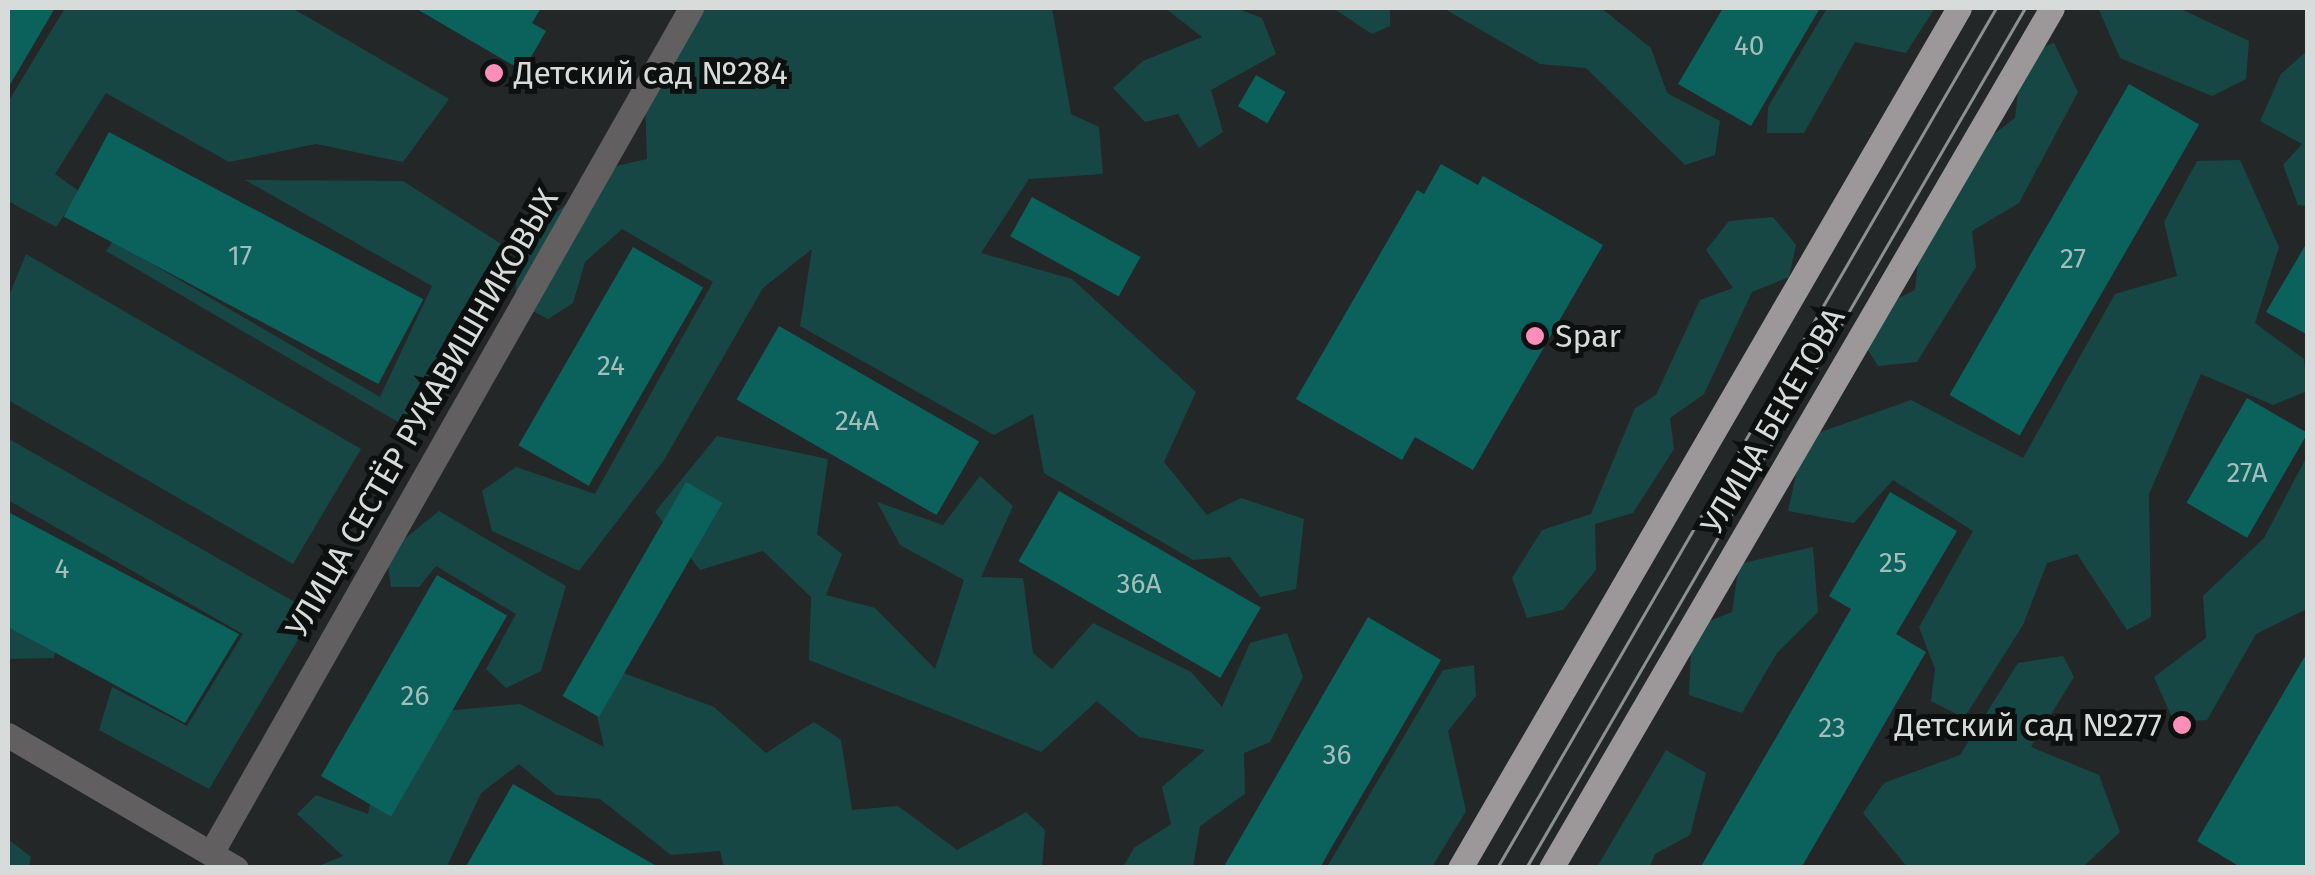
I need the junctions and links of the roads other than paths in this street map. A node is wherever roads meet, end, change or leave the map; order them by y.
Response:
1 (691, 8) edge
2 (1959, 8) edge
3 (2052, 8) edge
4 (8, 735) edge
5 (211, 853) junction
6 (236, 868) edge
7 (1460, 868) edge
8 (1551, 868) edge

1 - 5 street, УЛИЦА СЕСТЁР РУКАВИШНИКОВЫХ
2 - 7 main road, УЛИЦА БЕКЕТОВА
3 - 8 main road, УЛИЦА БЕКЕТОВА
4 - 5 street
5 - 6 street

